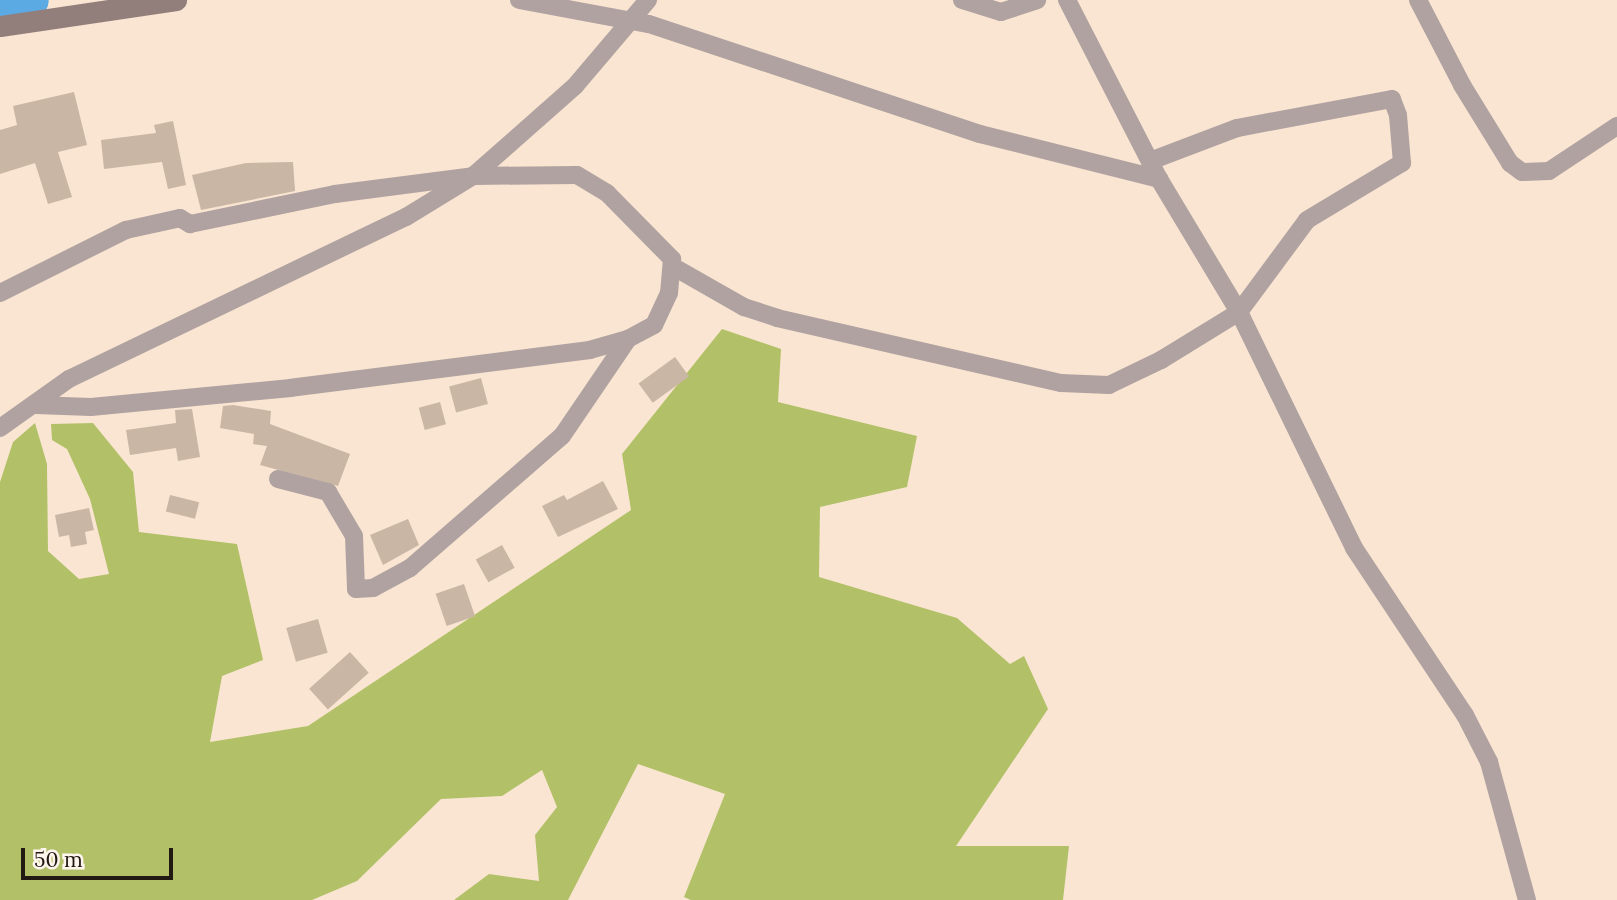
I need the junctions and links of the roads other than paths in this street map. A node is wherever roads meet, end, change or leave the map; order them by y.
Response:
1 (176, 0) edge
2 (519, 0) edge
3 (648, 0) edge
4 (962, 0) edge
5 (1037, 0) edge
6 (1067, 0) edge
7 (1418, 0) edge
8 (629, 20) junction
9 (0, 26) edge
10 (1617, 126) edge
11 (1150, 161) junction
12 (473, 176) junction
13 (1159, 179) junction
14 (672, 266) junction
15 (0, 293) edge
16 (1240, 312) junction
17 (628, 339) junction
18 (36, 405) junction
19 (0, 428) edge
20 (278, 479) dead end
21 (1527, 900) edge

1 - 9 main road
2 - 8 street
3 - 8 street
4 - 5 street
6 - 11 street
7 - 10 street
8 - 12 street
8 - 13 street
11 - 13 street
11 - 16 street
12 - 14 street
12 - 15 street
12 - 18 street
13 - 16 street
14 - 16 street
14 - 17 street
16 - 21 street
17 - 18 street
17 - 20 street
18 - 19 street

